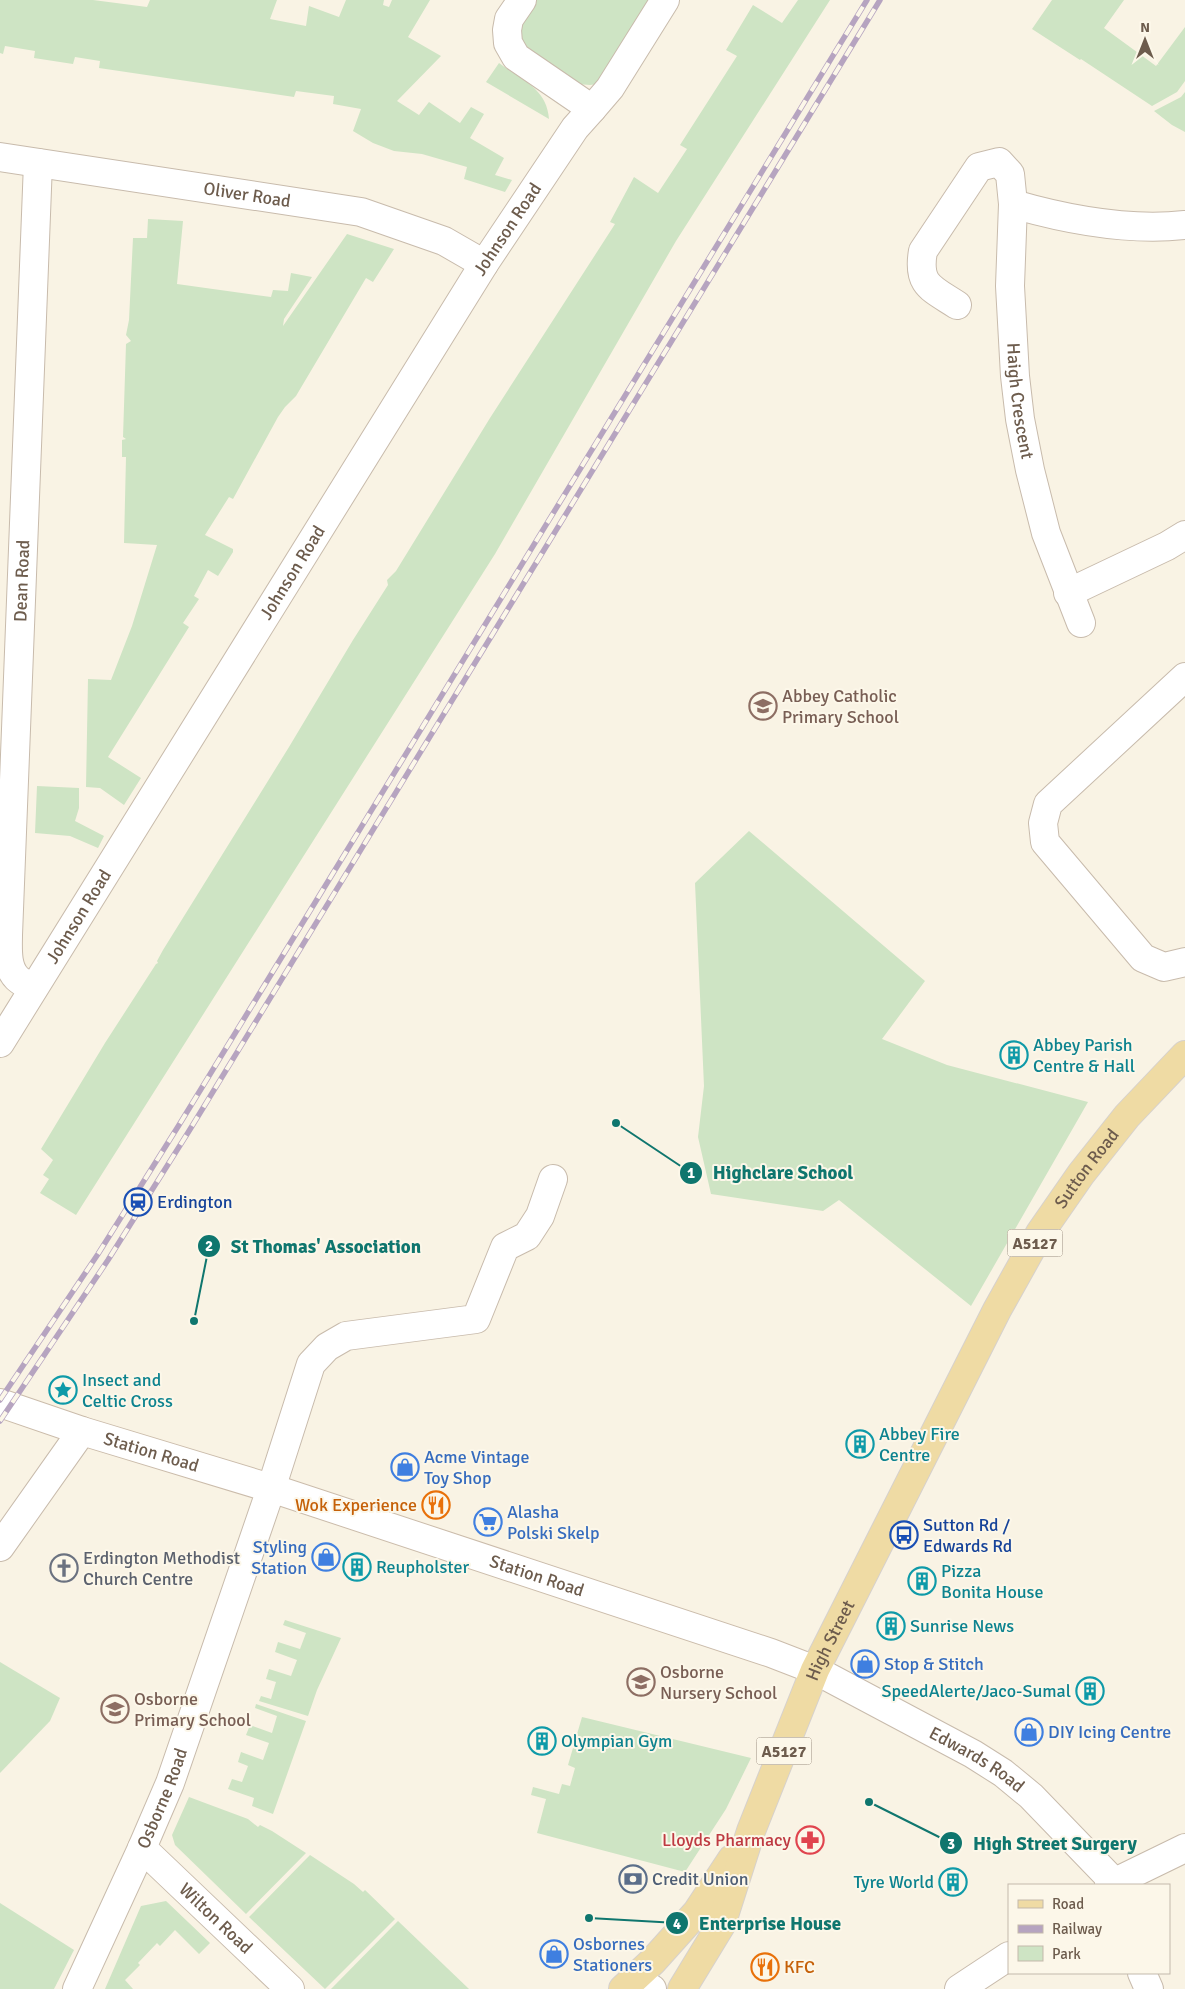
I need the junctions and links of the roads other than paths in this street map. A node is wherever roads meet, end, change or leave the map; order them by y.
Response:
1 (522, 0) edge
2 (665, 0) edge
3 (592, 109) junction
4 (0, 157) edge
5 (38, 163) junction
6 (1013, 204) junction
7 (1185, 225) edge
8 (484, 264) junction
9 (956, 305) dead end
10 (1185, 535) edge
11 (1068, 593) junction
12 (1081, 623) dead end
13 (1185, 677) edge
14 (1185, 962) edge
15 (34, 989) junction
16 (0, 1043) edge
17 (1185, 1055) edge
18 (553, 1178) dead end
19 (0, 1403) edge
20 (82, 1431) junction
21 (923, 1456) joint
22 (271, 1489) junction
23 (0, 1547) edge
24 (816, 1670) junction
25 (751, 1831) junction
26 (142, 1848) junction
27 (1185, 1848) edge
28 (1112, 1884) edge
29 (1008, 1957) edge
30 (1142, 1974) edge
31 (635, 1987) edge
32 (77, 1989) edge
33 (290, 1989) edge
34 (682, 1989) edge
35 (959, 1989) edge
36 (1149, 1989) edge

1 - 3 street
2 - 3 street, Johnson Road
3 - 8 street, Johnson Road
4 - 5 street, Oliver Road
5 - 8 street, Oliver Road
5 - 15 street, Dean Road
6 - 7 street
6 - 9 street, Haigh Crescent
6 - 11 street, Haigh Crescent
8 - 15 street, Johnson Road
10 - 11 street
11 - 12 street, Haigh Crescent
13 - 14 street
15 - 16 street, Johnson Road
17 - 21 main road, Sutton Road / A5127
18 - 22 street, Osborne Road
19 - 20 street, Station Road
20 - 22 street, Station Road
20 - 23 street
21 - 24 main road, High Street / A5127
22 - 24 street, Station Road
22 - 26 street, Osborne Road
24 - 25 main road, High Street / A5127
24 - 28 street, Edwards Road
25 - 31 main road, A5127
25 - 34 main road, A5127
26 - 32 street, Osborne Road
26 - 33 street, Wilton Road
27 - 28 street
29 - 35 street
30 - 36 street

